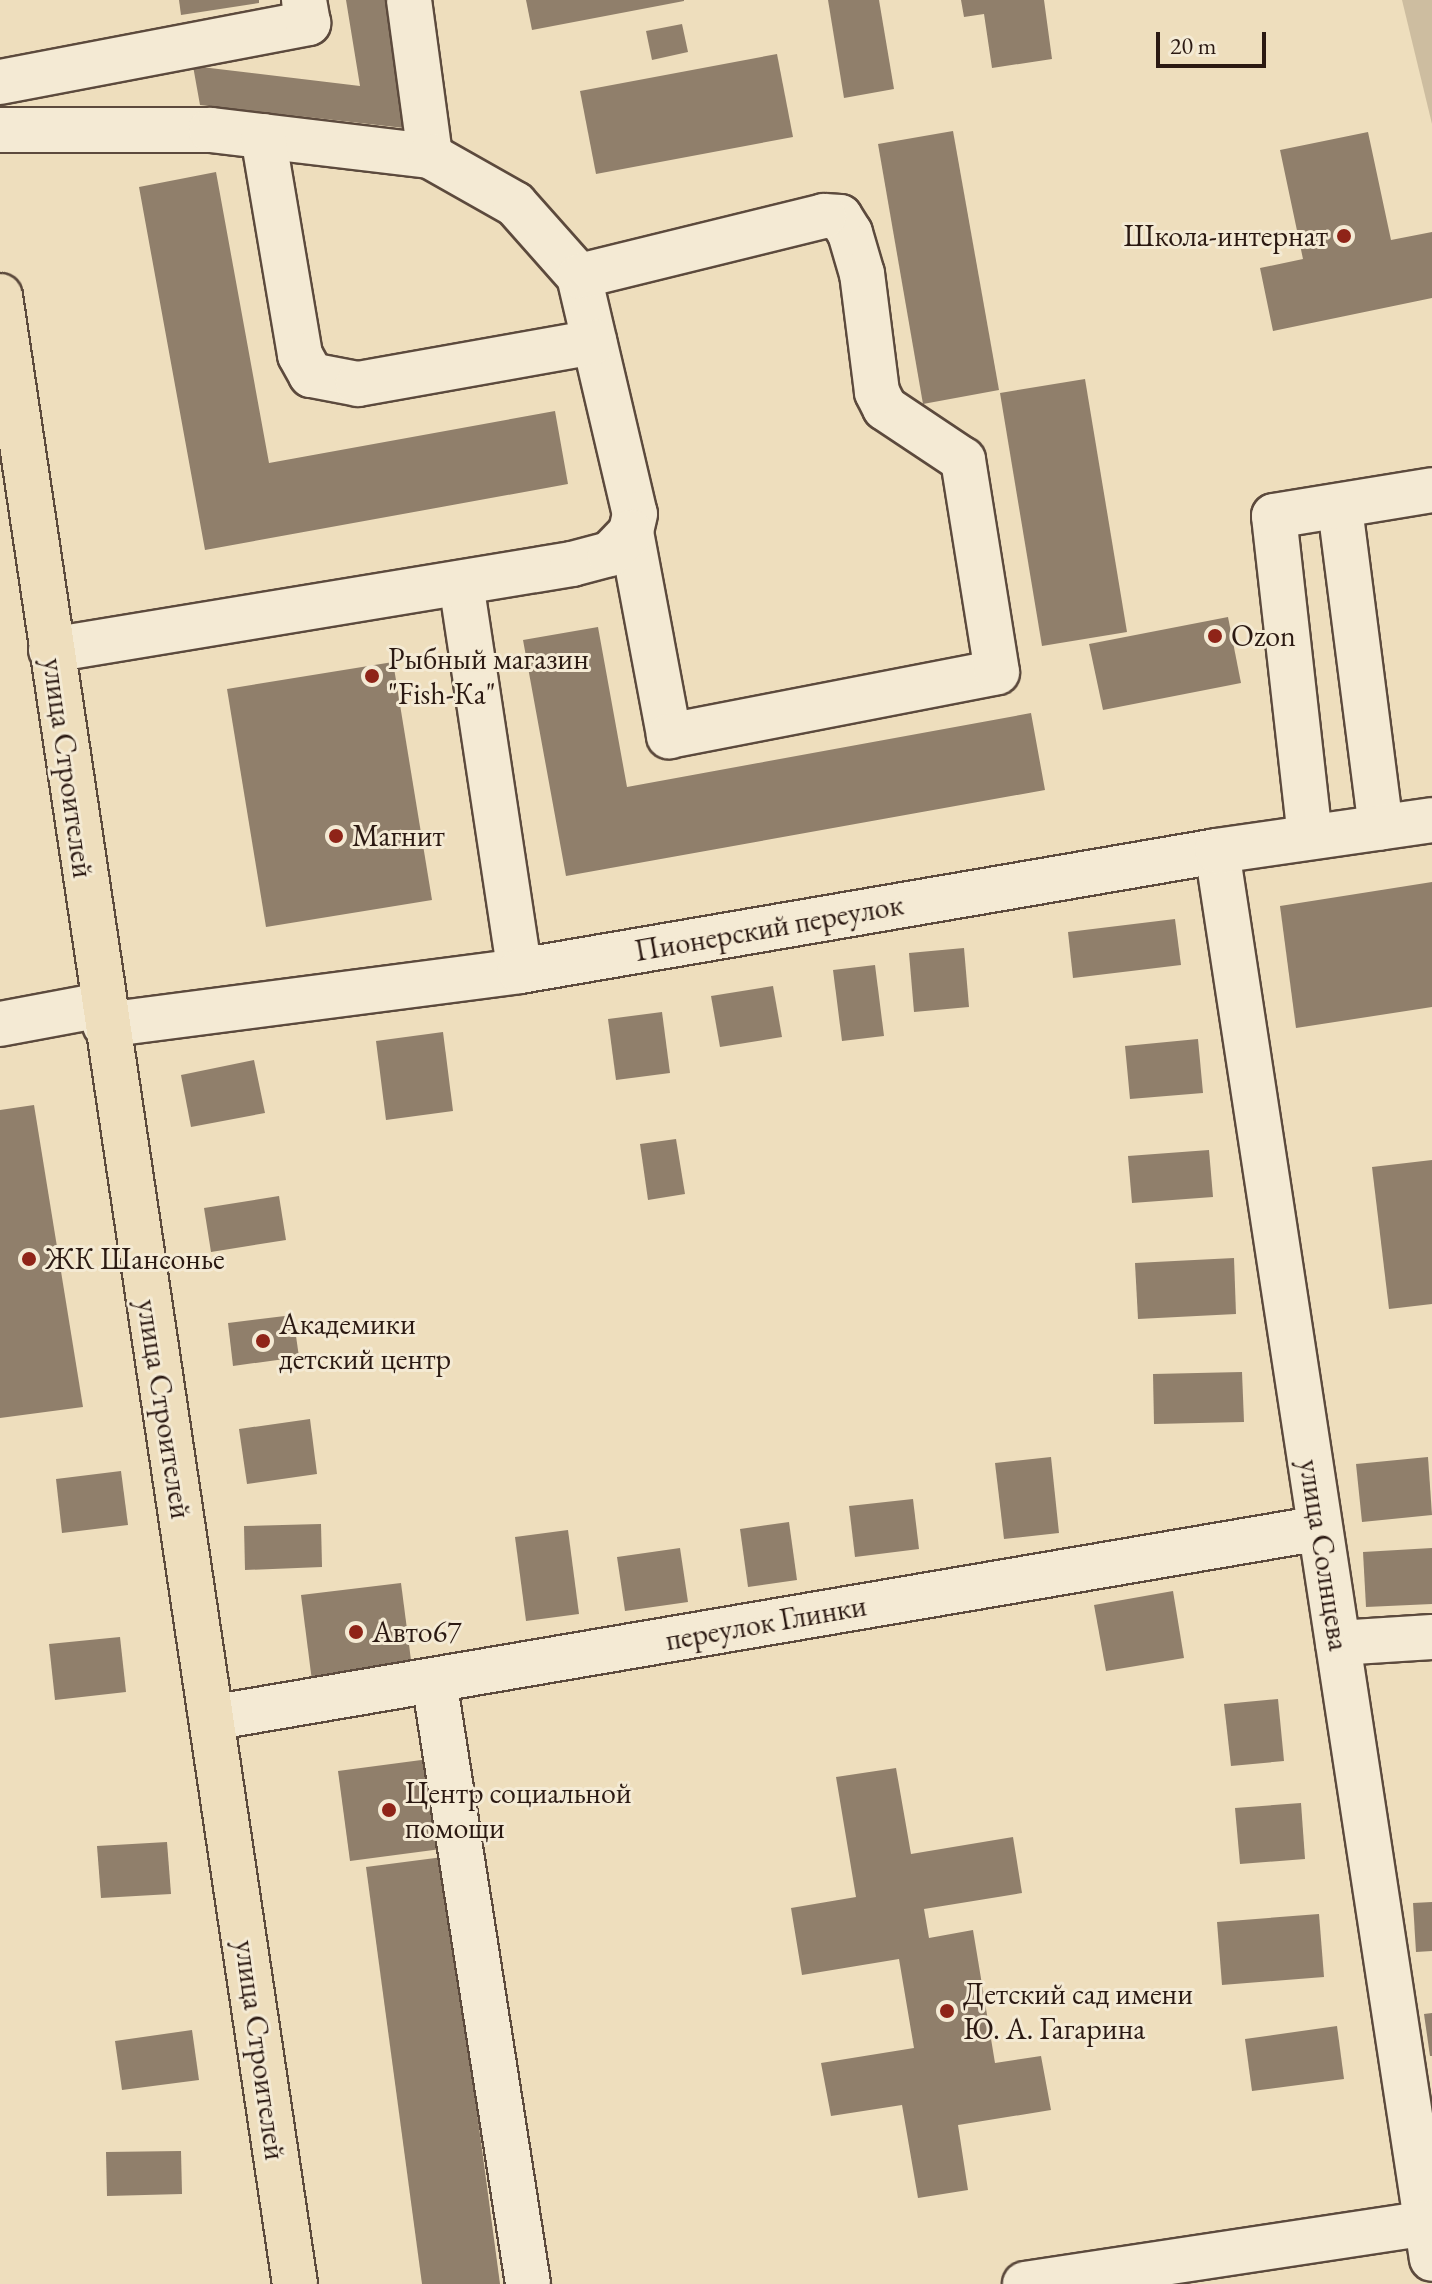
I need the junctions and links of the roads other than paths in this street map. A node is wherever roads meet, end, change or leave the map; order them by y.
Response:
1 (304, 0) edge
2 (409, 0) edge
3 (0, 82) edge
4 (0, 130) edge
5 (263, 136) junction
6 (430, 156) junction
7 (579, 276) junction
8 (0, 299) edge
9 (594, 342) junction
10 (1432, 490) edge
11 (1340, 508) junction
12 (631, 532) junction
13 (461, 583) junction
14 (51, 650) junction
15 (1432, 820) edge
16 (1381, 827) junction
17 (1310, 837) junction
18 (1217, 851) junction
19 (520, 971) junction
20 (103, 1015) junction
21 (0, 1024) edge
22 (1320, 1528) junction
23 (1432, 1637) edge
24 (1338, 1643) junction
25 (434, 1680) junction
26 (211, 1718) junction
27 (1429, 2241) edge
28 (295, 2284) edge
29 (528, 2284) edge
30 (1025, 2284) edge

1 - 3 street
2 - 6 street
4 - 5 street
5 - 6 street
5 - 9 street
6 - 7 street
7 - 9 street
7 - 12 street
8 - 14 main road, улица Строителей
9 - 12 street
10 - 11 street
11 - 16 street
11 - 17 street
12 - 13 street
13 - 14 street
13 - 19 street
14 - 20 main road, улица Строителей
15 - 16 street, Пионерский переулок
16 - 17 street, Пионерский переулок
17 - 18 street, Пионерский переулок
18 - 19 street, Пионерский переулок
18 - 22 street, улица Солнцева
19 - 20 street, Пионерский переулок
20 - 21 street, Пионерский переулок
20 - 26 main road, улица Строителей
22 - 24 street, улица Солнцева
22 - 25 street, переулок Глинки
23 - 24 street
24 - 27 street, улица Солнцева
25 - 26 street, переулок Глинки
25 - 29 street
26 - 28 main road, улица Строителей
27 - 30 street

